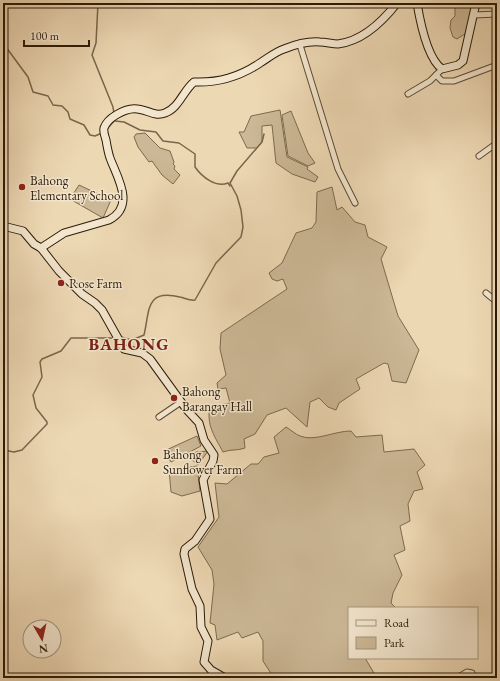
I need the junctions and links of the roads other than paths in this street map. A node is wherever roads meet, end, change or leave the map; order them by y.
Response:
1 (397, 3) edge
2 (417, 3) edge
3 (476, 3) edge
4 (474, 14) junction
5 (497, 14) edge
6 (300, 45) junction
7 (497, 65) edge
8 (442, 69) junction
9 (436, 75) junction
10 (408, 94) dead end
11 (497, 143) edge
12 (480, 156) dead end
13 (355, 203) dead end
14 (3, 226) edge
15 (41, 248) junction
16 (486, 294) dead end
17 (497, 302) edge
18 (181, 402) junction
19 (159, 417) dead end
20 (225, 678) edge
21 (457, 678) edge
22 (474, 678) edge

1 - 6 street
2 - 8 street
3 - 4 street
4 - 5 street
4 - 8 street
6 - 13 street
6 - 15 street
7 - 9 street
8 - 9 street
9 - 10 street
11 - 12 street
14 - 15 street
15 - 18 street
16 - 17 street
18 - 19 street
18 - 20 street
21 - 22 street

